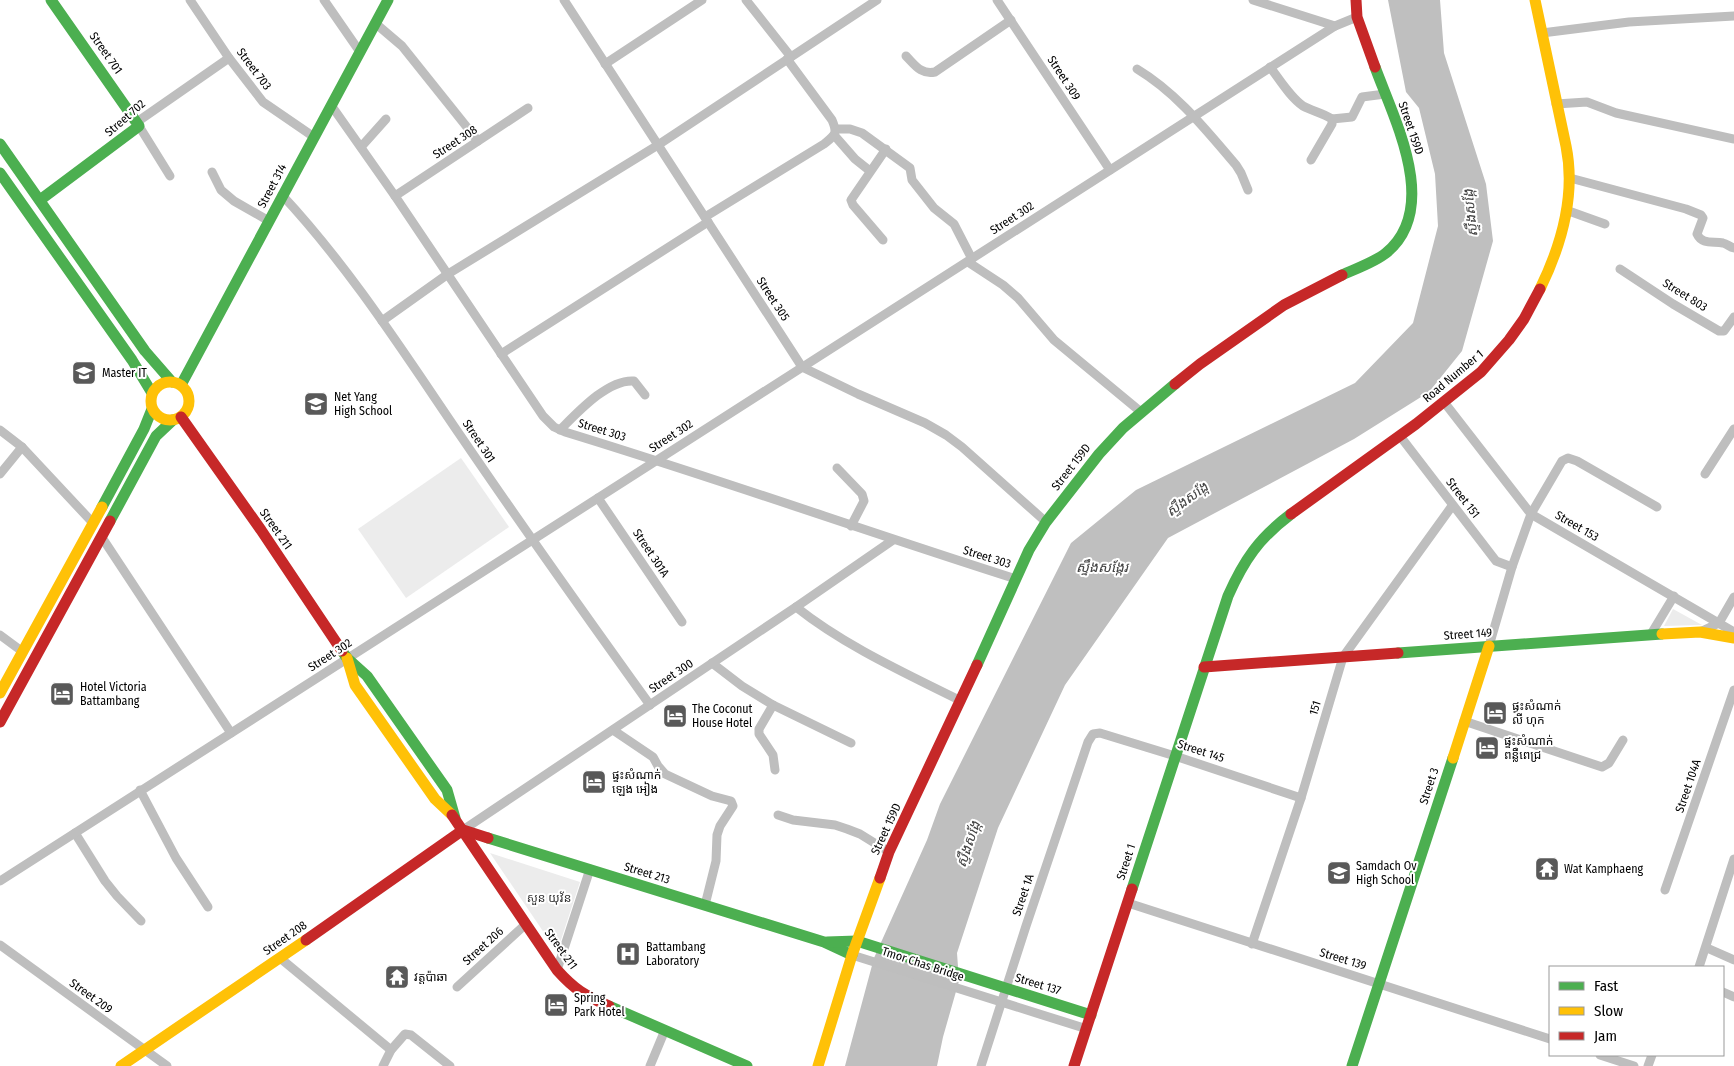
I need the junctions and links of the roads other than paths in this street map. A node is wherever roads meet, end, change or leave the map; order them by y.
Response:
1 (51, 0) edge
2 (190, 0) edge
3 (324, 0) edge
4 (388, 0) edge
5 (564, 0) edge
6 (702, 0) edge
7 (746, 0) edge
8 (877, 0) edge
9 (997, 0) edge
10 (1253, 0) edge
11 (1356, 0) edge
12 (1535, 0) edge
13 (1357, 16) junction
14 (1734, 16) edge
15 (1011, 20) junction
16 (375, 23) junction
17 (1335, 26) junction
18 (1542, 33) junction
19 (360, 52) junction
20 (906, 56) dead end
21 (229, 58) junction
22 (789, 58) junction
23 (605, 64) junction
24 (1270, 67) junction
25 (1137, 69) dead end
26 (1385, 94) junction
27 (1556, 104) junction
28 (331, 105) junction
29 (528, 108) dead end
30 (1193, 116) junction
31 (386, 119) dead end
32 (1332, 119) junction
33 (138, 124) junction
34 (835, 132) junction
35 (314, 138) junction
36 (1734, 139) edge
37 (478, 142) junction
38 (658, 145) junction
39 (360, 147) junction
40 (1, 149) edge
41 (886, 150) junction
42 (1311, 160) dead end
43 (1110, 170) junction
44 (870, 171) junction
45 (212, 172) dead end
46 (0, 173) edge
47 (170, 176) dead end
48 (1570, 178) junction
49 (1248, 190) dead end
50 (282, 195) junction
51 (395, 196) junction
52 (40, 200) junction
53 (1566, 210) junction
54 (706, 220) junction
55 (269, 221) junction
56 (1605, 224) dead end
57 (883, 240) dead end
58 (1734, 248) edge
59 (970, 261) junction
60 (1620, 269) dead end
61 (448, 274) junction
62 (1734, 317) edge
63 (382, 320) junction
64 (501, 354) junction
65 (802, 367) junction
66 (177, 384) junction
67 (152, 393) junction
68 (645, 396) dead end
69 (1444, 402) junction
70 (152, 409) junction
71 (1141, 412) junction
72 (177, 419) junction
73 (1734, 429) edge
74 (0, 430) edge
75 (560, 430) junction
76 (1400, 436) junction
77 (22, 447) junction
78 (657, 460) junction
79 (837, 468) dead end
80 (0, 474) edge
81 (1705, 474) dead end
82 (598, 498) junction
83 (1452, 506) junction
84 (1657, 507) dead end
85 (1531, 514) junction
86 (1046, 522) junction
87 (93, 523) junction
88 (851, 526) junction
89 (102, 536) junction
90 (532, 540) junction
91 (893, 540) junction
92 (1512, 567) junction
93 (1016, 579) junction
94 (1674, 596) junction
95 (1734, 597) edge
96 (796, 607) junction
97 (682, 622) dead end
98 (1719, 623) junction
99 (1700, 632) junction
100 (1734, 632) edge
101 (1651, 634) junction
102 (0, 636) edge
103 (1734, 638) edge
104 (1489, 646) junction
105 (23, 652) junction
106 (1343, 657) junction
107 (347, 658) junction
108 (712, 663) junction
109 (1204, 667) junction
110 (1734, 690) edge
111 (0, 694) edge
112 (961, 701) junction
113 (650, 705) junction
114 (773, 705) junction
115 (1464, 721) junction
116 (0, 722) edge
117 (613, 730) junction
118 (231, 733) junction
119 (1093, 734) joint
120 (1622, 740) dead end
121 (851, 743) dead end
122 (1175, 756) junction
123 (775, 770) dead end
124 (140, 790) junction
125 (1301, 798) junction
126 (778, 815) dead end
127 (463, 830) junction
128 (75, 833) junction
129 (889, 852) junction
130 (1734, 859) edge
131 (590, 869) junction
132 (0, 880) edge
133 (1725, 887) junction
134 (1665, 890) dead end
135 (1734, 891) edge
136 (1128, 903) junction
137 (705, 905) junction
138 (208, 907) dead end
139 (141, 921) dead end
140 (526, 924) junction
141 (824, 942) junction
142 (857, 942) junction
143 (1252, 944) junction
144 (0, 945) edge
145 (872, 946) joint
146 (1707, 948) junction
147 (852, 955) junction
148 (280, 958) junction
149 (866, 959) joint
150 (1734, 960) edge
151 (1699, 966) edge
152 (557, 970) junction
153 (1379, 983) junction
154 (457, 987) dead end
155 (1006, 988) junction
156 (1001, 1002) junction
157 (1091, 1015) junction
158 (1087, 1029) junction
159 (665, 1030) junction
160 (1549, 1039) edge
161 (145, 1050) junction
162 (391, 1050) junction
163 (1609, 1062) edge
164 (121, 1066) edge
165 (167, 1066) edge
166 (383, 1066) edge
167 (450, 1066) edge
168 (650, 1066) edge
169 (747, 1066) edge
170 (818, 1066) edge
171 (981, 1066) edge
172 (1074, 1066) edge
173 (1352, 1066) edge
174 (1634, 1066) edge

1 - 33 street, Street 701
2 - 21 street, Street 703
3 - 19 street
4 - 16 street, Street 314
5 - 23 street, Street 305
6 - 23 street
7 - 22 street
8 - 22 street
9 - 15 street, Street 309
10 - 17 street
11 - 13 street, Street 159D
12 - 18 street, Road Number 1
13 - 17 street, Street 302
13 - 26 street, Street 159D
14 - 18 street
15 - 20 street
15 - 43 street, Street 309
16 - 19 street, Street 314
16 - 37 street
17 - 24 street, Street 302
18 - 27 street, Road Number 1
19 - 28 street, Street 314
21 - 33 street, Street 702
21 - 35 street, Street 703
22 - 34 street
22 - 38 street
23 - 38 street, Street 305
24 - 30 street, Street 302
24 - 32 street
25 - 30 street
26 - 32 street
26 - 71 street, Street 159D
27 - 36 street
27 - 48 street, Road Number 1
28 - 35 street, Street 314
28 - 39 street, Street 303
29 - 37 street, Street 308
30 - 43 street, Street 302
30 - 49 street
31 - 39 street
32 - 42 street
33 - 47 street
33 - 52 street, Street 702
34 - 41 street
34 - 44 street
34 - 54 street
35 - 50 street, Street 314
37 - 51 street, Street 308
38 - 54 street, Street 305
38 - 61 street
39 - 51 street, Street 303
40 - 52 street
41 - 44 street
41 - 59 street
43 - 59 street, Street 302
44 - 57 street
45 - 55 street
46 - 67 street
48 - 53 street, Road Number 1
48 - 58 street
50 - 55 street, Street 314
50 - 63 street, Street 301
51 - 61 street, Street 303
52 - 66 street
53 - 56 street
53 - 69 street, Road Number 1
54 - 64 street
54 - 65 street, Street 305
55 - 66 street, Street 314
59 - 65 street, Street 302
59 - 71 street
60 - 62 street, Street 803
61 - 63 street
61 - 64 street, Street 303
63 - 90 street, Street 301
64 - 75 street, Street 303
65 - 78 street, Street 302
65 - 86 street
66 - 67 street
66 - 72 street
67 - 70 street
68 - 75 street
69 - 76 street, Road Number 1
69 - 85 street, Street 153
70 - 72 street
70 - 87 street
71 - 86 street, Street 159D
72 - 89 street
72 - 107 street, Street 211
73 - 81 street
74 - 77 street
75 - 78 street, Street 303
76 - 83 street, Street 151
76 - 109 street, Road Number 1
77 - 80 street
77 - 87 street
78 - 82 street, Street 302
78 - 88 street, Street 303
79 - 88 street
82 - 90 street, Street 302
82 - 97 street, Street 301A
83 - 92 street, Street 151
83 - 106 street, 151
84 - 85 street, Street 3
85 - 92 street, Street 3
85 - 94 street, Street 153
86 - 93 street, Street 159D
87 - 105 street
88 - 91 street, Street 303
89 - 116 street
89 - 118 street
90 - 107 street, Street 302
90 - 113 street, Street 301
91 - 93 street, Street 303
91 - 96 street, Street 300
92 - 104 street, Street 3
93 - 112 street, Street 159D
94 - 98 street, Street 153
94 - 101 street
95 - 98 street
96 - 108 street, Street 300
96 - 112 street
98 - 99 street
98 - 100 street, Street 153
99 - 101 street, Street 149
99 - 103 street, Street 149
101 - 104 street, Street 149
102 - 105 street
104 - 106 street, Street 149
104 - 115 street, Street 3
105 - 111 street
106 - 109 street, Street 149
106 - 125 street, 151
107 - 118 street, Street 302
107 - 127 street, Street 211
108 - 113 street, Street 300
108 - 114 street
109 - 122 street, Street 1
110 - 134 street, Street 104A
112 - 129 street, Street 159D
113 - 117 street, Street 300
114 - 121 street
114 - 123 street
115 - 120 street
115 - 153 street, Street 3
117 - 127 street, Street 300
117 - 137 street
118 - 124 street, Street 302
119 - 122 street, Street 145
119 - 155 street, Street 1A
122 - 125 street, Street 145
122 - 136 street, Street 1
124 - 128 street, Street 302
124 - 138 street
125 - 143 street, 151
126 - 129 street
127 - 131 street, Street 213
127 - 140 street, Street 211
127 - 148 street, Street 208
128 - 132 street, Street 302
128 - 139 street
129 - 142 street, Street 159D
130 - 133 street
131 - 137 street, Street 213
131 - 152 street
133 - 135 street
133 - 146 street
136 - 143 street, Street 139
136 - 157 street, Street 1
137 - 141 street, Street 213
140 - 152 street, Street 211
140 - 154 street, Street 206
141 - 142 street, Street 213
141 - 147 street, Street 213
142 - 145 street, Street 213
142 - 147 street, Street 159D
143 - 153 street, Street 139
144 - 161 street, Street 209
145 - 155 street, Street 137
146 - 150 street
146 - 151 street
147 - 149 street, Street 213
147 - 170 street, Street 159D
148 - 161 street, Street 208
148 - 162 street
149 - 156 street, Tmor Chas Bridge
152 - 159 street, Street 211
153 - 160 street, Street 139
153 - 173 street, Street 3
155 - 156 street, Street 1A
155 - 157 street, Street 137
156 - 158 street
156 - 171 street, Street 1A
157 - 158 street, Street 1
158 - 172 street, Street 1
159 - 168 street
159 - 169 street, Street 211
161 - 164 street, Street 208
161 - 165 street, Street 209
162 - 166 street
162 - 167 street
163 - 174 street

